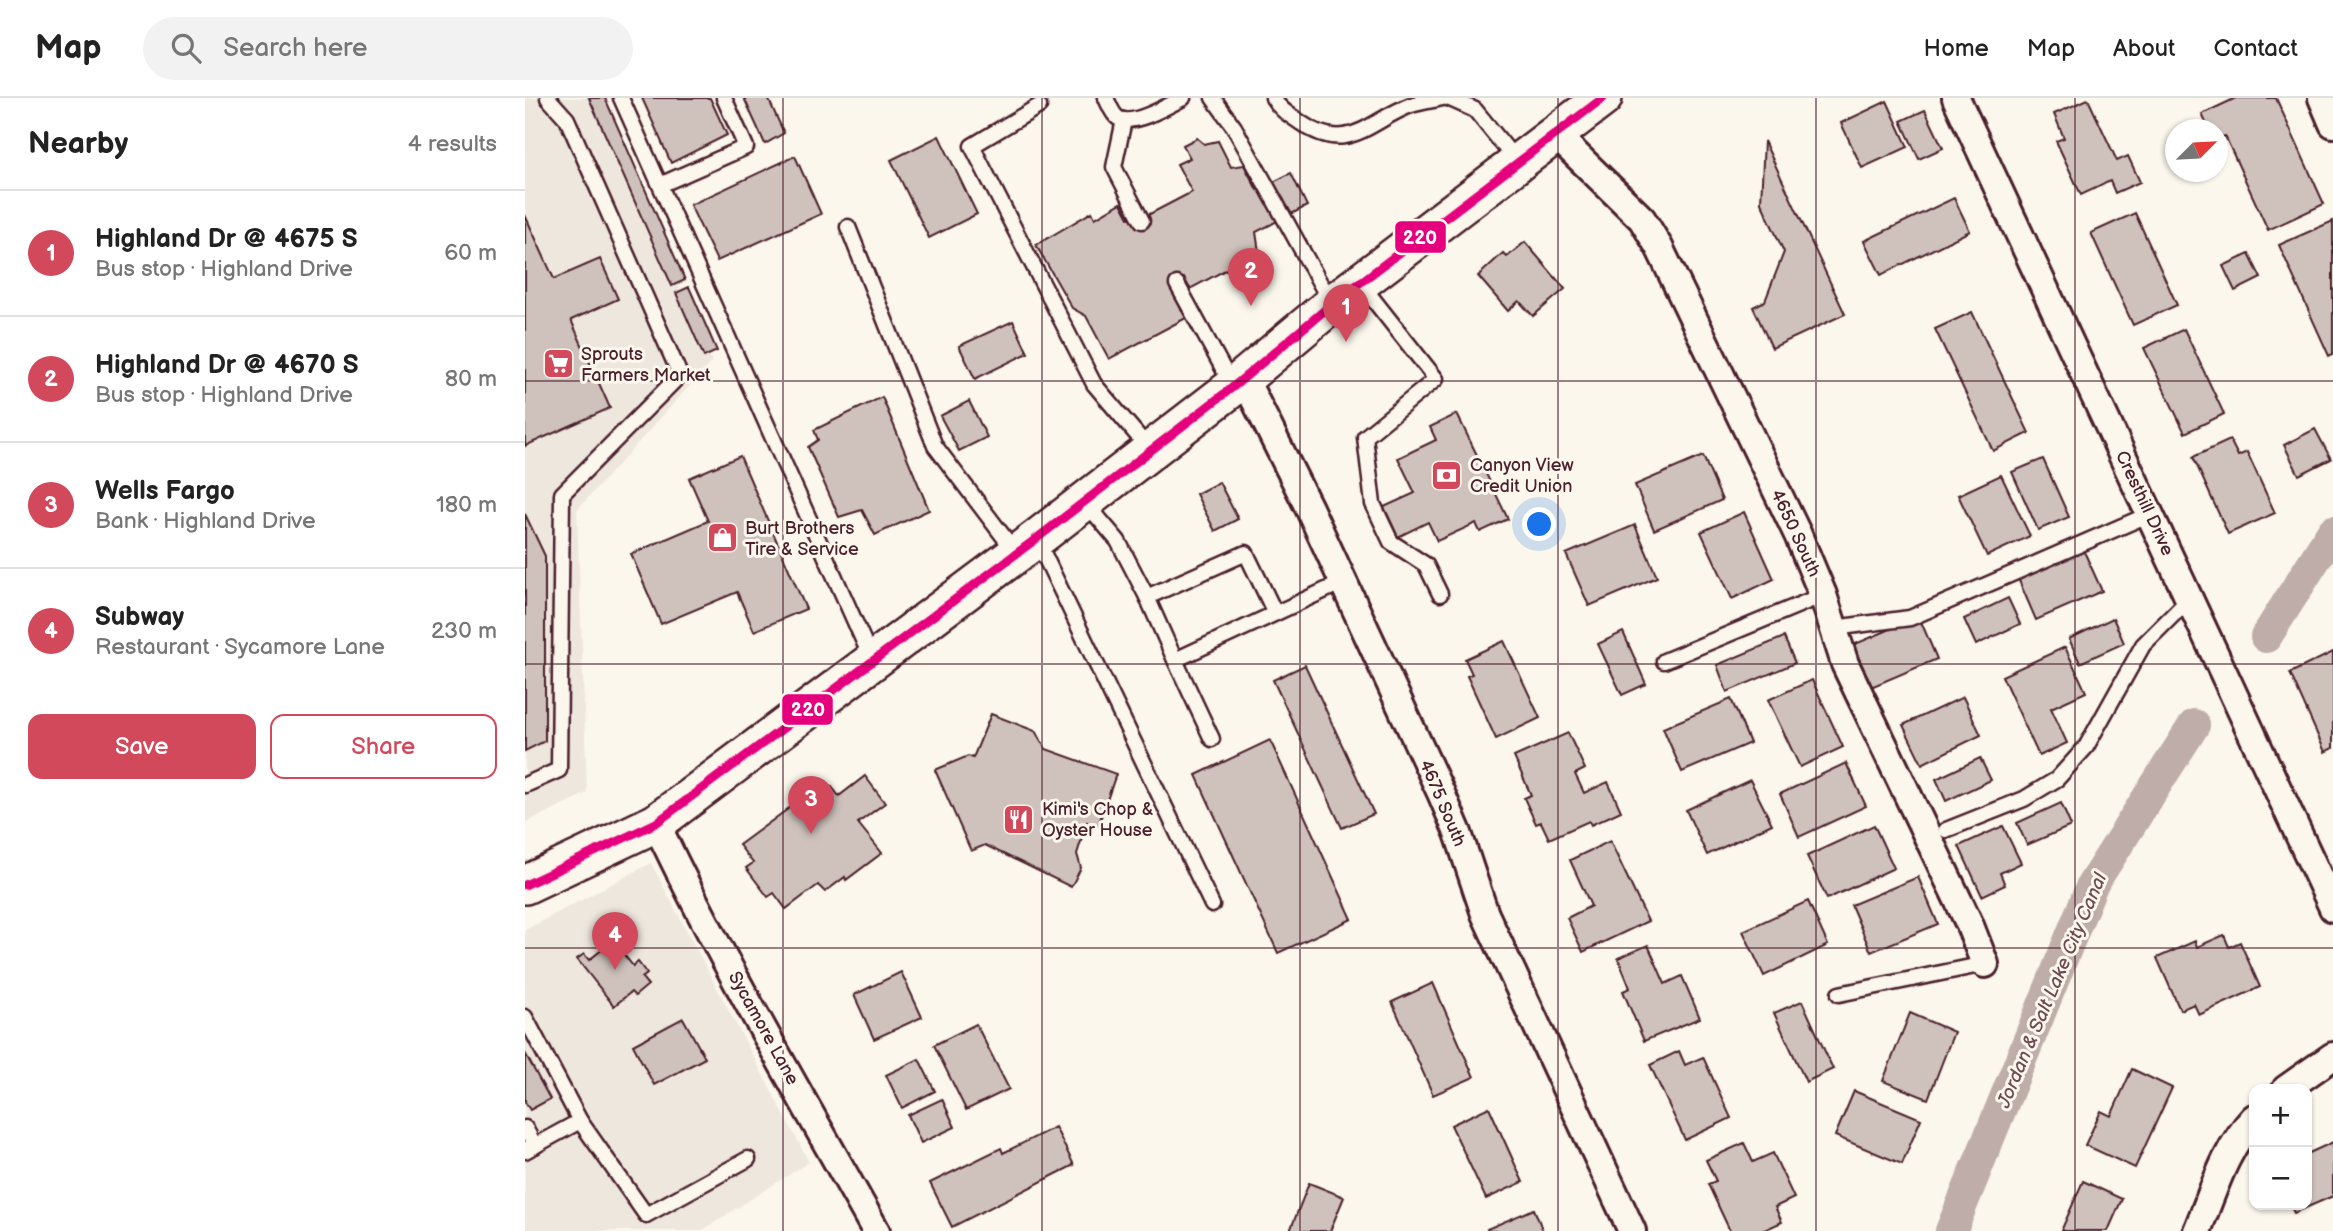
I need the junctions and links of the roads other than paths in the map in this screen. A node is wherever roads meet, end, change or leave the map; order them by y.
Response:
1 (548, 98) edge
2 (621, 98) edge
3 (724, 98) edge
4 (1106, 98) edge
5 (1183, 98) edge
6 (1213, 98) edge
7 (1273, 98) edge
8 (1446, 98) edge
9 (1602, 98) edge
10 (1956, 98) edge
11 (2322, 98) edge
12 (1039, 106) dead end
13 (1124, 120) junction
14 (2333, 124) edge
15 (1556, 135) junction
16 (1519, 164) junction
17 (660, 185) junction
18 (1142, 220) dead end
19 (848, 227) dead end
20 (1360, 283) junction
21 (1177, 284) dead end
22 (1332, 304) junction
23 (1238, 383) junction
24 (1151, 451) junction
25 (1084, 501) junction
26 (2150, 514) junction
27 (1026, 546) junction
28 (1343, 582) junction
29 (1440, 594) dead end
30 (1823, 594) junction
31 (1147, 597) junction
32 (2189, 599) junction
33 (1275, 613) junction
34 (1834, 628) junction
35 (1175, 660) junction
36 (873, 661) junction
37 (1664, 661) dead end
38 (1212, 739) dead end
39 (525, 785) edge
40 (656, 823) junction
41 (1946, 830) dead end
42 (2324, 863) edge
43 (525, 886) edge
44 (1212, 905) dead end
45 (2333, 908) edge
46 (1985, 964) joint
47 (1839, 994) dead end
48 (525, 1017) edge
49 (2333, 1056) edge
50 (2293, 1084) edge
51 (580, 1121) junction
52 (2249, 1123) edge
53 (525, 1128) edge
54 (530, 1149) edge
55 (748, 1158) dead end
56 (876, 1231) edge
57 (1632, 1231) edge
58 (2197, 1231) edge

1 - 39 lane
2 - 17 lane
3 - 17 lane
4 - 13 lane
5 - 13 lane
6 - 22 lane
7 - 8 lane
8 - 16 lane
9 - 15 main road
10 - 26 street, Cresthill Drive
11 - 14 street
12 - 24 lane
13 - 18 lane
15 - 16 main road
15 - 30 street, 4650 South
16 - 20 main road
17 - 36 lane
19 - 27 lane
20 - 22 main road
20 - 29 lane
21 - 23 lane
22 - 23 main road
23 - 24 main road
23 - 28 street, 4675 South
24 - 25 main road
25 - 27 main road
25 - 31 lane
26 - 32 street, Cresthill Drive
26 - 34 lane
27 - 36 main road
27 - 44 lane
28 - 33 lane
28 - 57 street, 4675 South
30 - 34 street, 4650 South
30 - 37 lane
31 - 33 lane
31 - 35 lane
32 - 41 lane
32 - 42 street, Cresthill Drive
33 - 35 lane
34 - 46 street, 4650 South
35 - 38 lane
36 - 40 main road
40 - 43 main road
40 - 56 street, Sycamore Lane
42 - 45 street, Cresthill Drive
46 - 47 lane
48 - 51 lane
49 - 50 street
51 - 54 lane
51 - 55 lane
52 - 58 street
53 - 54 lane

